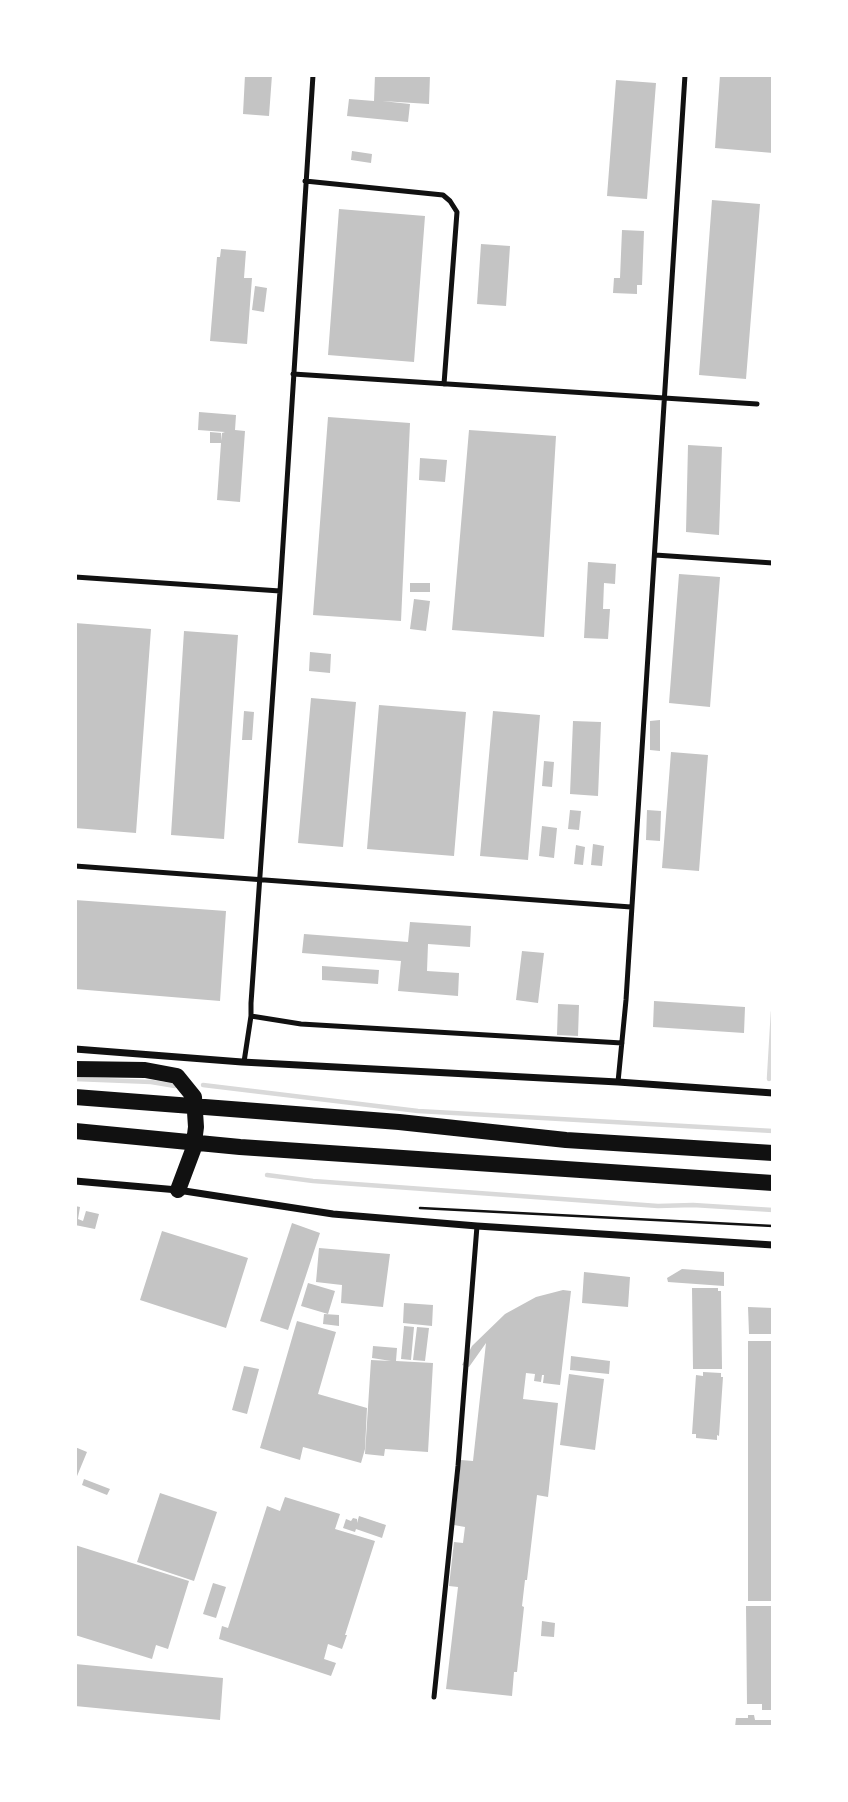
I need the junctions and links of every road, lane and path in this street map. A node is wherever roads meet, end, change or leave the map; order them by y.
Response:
1 (313, 75) edge
2 (685, 75) edge
3 (305, 181) junction
4 (293, 374) junction
5 (444, 384) junction
6 (663, 400) junction
7 (757, 404) dead end
8 (654, 555) junction
9 (773, 563) edge
10 (75, 577) edge
11 (280, 591) junction
12 (75, 866) edge
13 (260, 879) junction
14 (631, 907) junction
15 (251, 1016) junction
16 (622, 1043) junction
17 (75, 1049) edge
18 (244, 1062) junction
19 (75, 1069) edge
20 (618, 1082) junction
21 (773, 1093) edge
22 (75, 1097) edge
23 (195, 1108) junction
24 (75, 1131) edge
25 (193, 1142) junction
26 (773, 1153) edge
27 (75, 1181) edge
28 (773, 1184) edge
29 (178, 1190) junction
30 (410, 1208) dead end
31 (477, 1226) junction
32 (773, 1226) edge
33 (773, 1245) edge
34 (434, 1697) dead end

1 - 3 lane
2 - 6 lane
3 - 4 lane
3 - 5 lane
4 - 5 lane
4 - 11 lane
5 - 6 lane
6 - 7 lane
6 - 8 lane
8 - 9 lane
8 - 14 lane
10 - 11 lane
11 - 13 lane
12 - 13 lane
13 - 14 lane
13 - 15 lane
14 - 16 lane
15 - 16 lane
15 - 18 lane
16 - 20 lane
17 - 18 street
18 - 20 street
19 - 23 highway
20 - 21 street
22 - 23 highway
23 - 25 highway
23 - 26 highway
24 - 25 highway
25 - 28 highway
25 - 29 highway
27 - 29 street
29 - 31 street
30 - 32 path
31 - 33 street
31 - 34 lane

